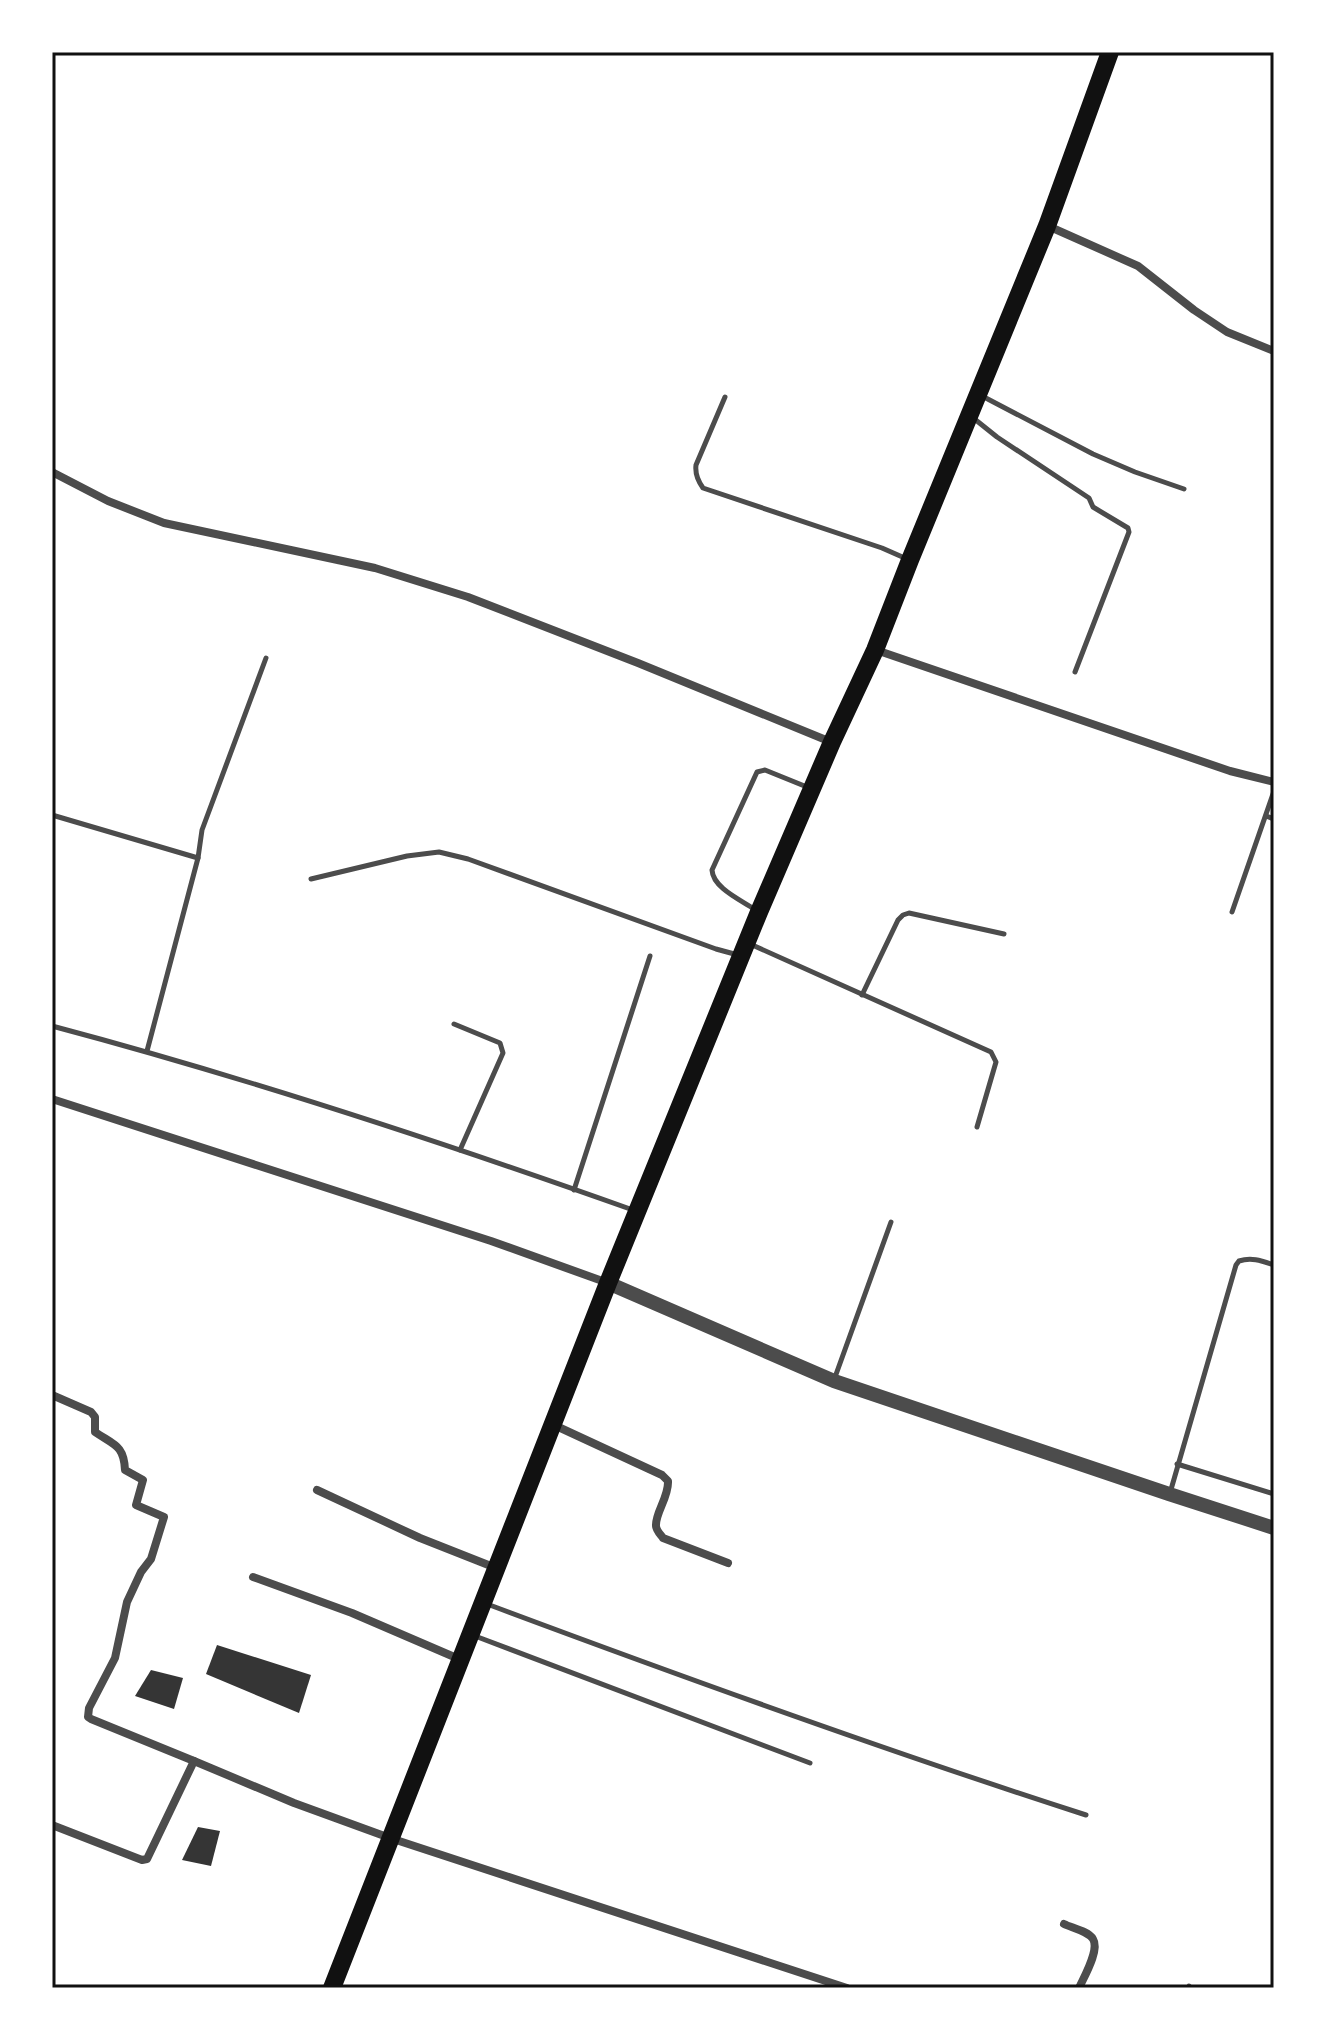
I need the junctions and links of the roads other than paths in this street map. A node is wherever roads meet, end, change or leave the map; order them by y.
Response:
1 (1110, 52) edge
2 (1047, 226) junction
3 (1274, 351) edge
4 (978, 394) junction
5 (725, 397) dead end
6 (970, 416) junction
7 (52, 472) edge
8 (1184, 489) dead end
9 (910, 560) junction
10 (875, 650) junction
11 (266, 658) dead end
12 (1075, 672) dead end
13 (832, 742) junction
14 (1274, 782) edge
15 (812, 789) junction
16 (1274, 791) edge
17 (52, 815) edge
18 (1266, 816) junction
19 (1274, 819) edge
20 (198, 858) junction
21 (311, 879) dead end
22 (759, 912) junction
23 (1232, 912) dead end
24 (1004, 934) dead end
25 (744, 949) junction
26 (650, 956) dead end
27 (862, 995) junction
28 (454, 1024) dead end
29 (52, 1026) edge
30 (147, 1051) junction
31 (52, 1099) edge
32 (977, 1127) dead end
33 (460, 1150) junction
34 (574, 1190) junction
35 (638, 1212) junction
36 (891, 1222) dead end
37 (1274, 1265) edge
38 (608, 1283) junction
39 (834, 1381) junction
40 (52, 1395) edge
41 (554, 1425) junction
42 (1177, 1464) junction
43 (317, 1490) dead end
44 (1169, 1494) junction
45 (1274, 1494) edge
46 (1274, 1528) edge
47 (728, 1563) dead end
48 (497, 1568) junction
49 (253, 1577) dead end
50 (483, 1603) junction
51 (470, 1634) junction
52 (459, 1659) junction
53 (194, 1761) junction
54 (810, 1763) dead end
55 (1086, 1815) dead end
56 (52, 1825) edge
57 (390, 1838) junction
58 (1064, 1924) dead end
59 (332, 1988) edge
60 (847, 1988) edge
61 (1079, 1988) edge

1 - 2 main road
2 - 3 street
2 - 4 main road
4 - 6 main road
4 - 8 lane
5 - 9 lane
6 - 9 main road
6 - 12 lane
7 - 13 street
9 - 10 main road
10 - 13 main road
10 - 14 street
11 - 20 lane
13 - 15 main road
15 - 22 main road
15 - 22 lane
16 - 18 lane
17 - 20 lane
18 - 19 lane
18 - 23 lane
20 - 30 lane
21 - 25 lane
22 - 25 main road
24 - 27 lane
25 - 27 lane
25 - 35 main road
26 - 34 lane
27 - 32 lane
28 - 33 lane
29 - 30 lane
30 - 33 lane
31 - 38 street
33 - 34 lane
34 - 35 lane
35 - 38 main road
36 - 39 lane
37 - 42 lane
38 - 39 street
38 - 41 main road
39 - 44 street
40 - 53 street
41 - 47 street
41 - 48 main road
42 - 44 lane
42 - 45 lane
43 - 48 street
44 - 46 street
48 - 50 main road
49 - 52 street
50 - 51 main road
50 - 55 lane
51 - 52 main road
51 - 54 lane
52 - 57 main road
53 - 56 street
53 - 57 street
57 - 59 main road
57 - 60 street
58 - 61 street

